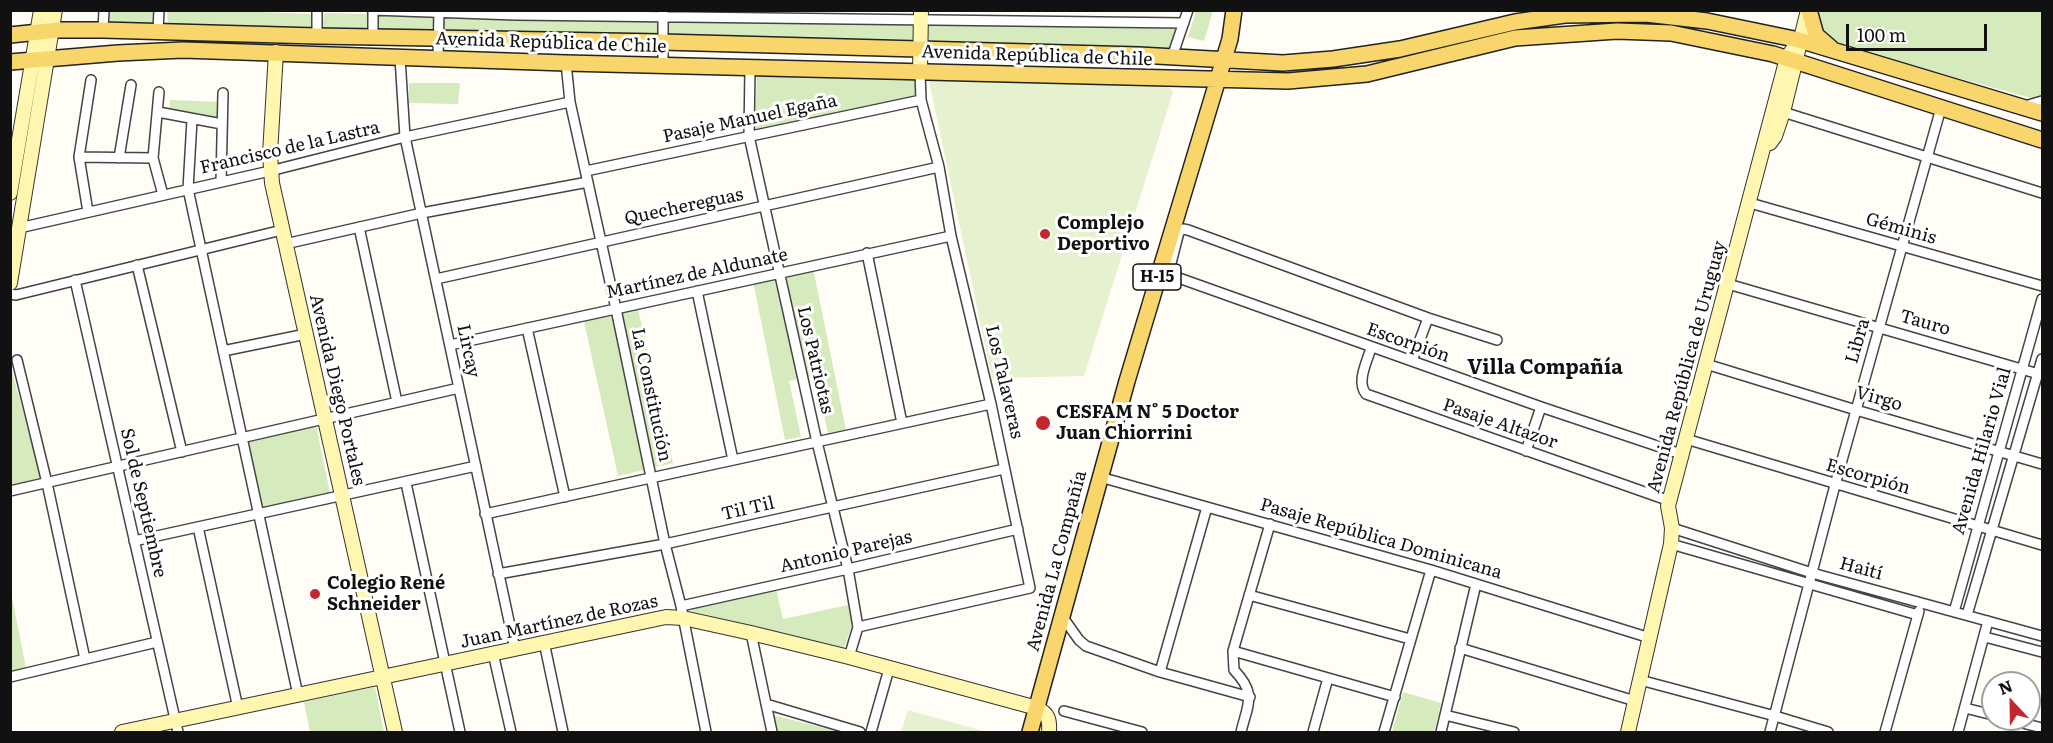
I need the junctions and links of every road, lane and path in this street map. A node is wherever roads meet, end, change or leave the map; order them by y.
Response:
1 (41, 10) edge
2 (55, 10) edge
3 (104, 10) edge
4 (159, 10) edge
5 (317, 10) edge
6 (372, 10) edge
7 (1036, 10) edge
8 (1188, 10) edge
9 (1234, 10) edge
10 (1808, 10) edge
11 (438, 12) edge
12 (516, 13) edge
13 (587, 13) edge
14 (663, 14) edge
15 (746, 14) edge
16 (809, 15) edge
17 (861, 15) edge
18 (921, 16) edge
19 (982, 16) edge
20 (1036, 21) junction
21 (1184, 23) junction
22 (103, 30) junction
23 (159, 31) junction
24 (44, 32) junction
25 (10, 35) edge
26 (317, 36) junction
27 (373, 37) junction
28 (438, 38) junction
29 (1799, 40) junction
30 (662, 42) junction
31 (920, 48) junction
32 (1836, 51) junction
33 (276, 52) junction
34 (1172, 57) junction
35 (400, 58) junction
36 (40, 59) junction
37 (438, 59) junction
38 (1224, 59) junction
39 (1792, 60) junction
40 (10, 62) edge
41 (566, 63) junction
42 (663, 66) junction
43 (750, 68) junction
44 (920, 72) junction
45 (1218, 79) junction
46 (91, 80) dead end
47 (131, 85) dead end
48 (159, 92) dead end
49 (223, 93) dead end
50 (921, 100) junction
51 (2043, 101) edge
52 (570, 102) junction
53 (2024, 107) junction
54 (1941, 108) junction
55 (158, 112) junction
56 (1783, 112) junction
57 (2043, 113) edge
58 (192, 120) junction
59 (222, 124) junction
60 (749, 136) junction
61 (405, 137) junction
62 (2043, 140) edge
63 (1761, 153) junction
64 (79, 157) junction
65 (119, 158) junction
66 (153, 158) junction
67 (1927, 158) junction
68 (939, 167) junction
69 (13, 168) edge
70 (270, 171) junction
71 (586, 171) junction
72 (221, 182) junction
73 (588, 182) junction
74 (188, 189) junction
75 (10, 193) edge
76 (2043, 193) edge
77 (163, 195) junction
78 (1750, 203) junction
79 (764, 206) junction
80 (88, 212) junction
81 (422, 213) junction
82 (359, 227) junction
83 (19, 228) junction
84 (951, 236) junction
85 (284, 237) junction
86 (601, 242) junction
87 (1902, 246) junction
88 (202, 250) junction
89 (867, 253) junction
90 (137, 265) junction
91 (779, 273) junction
92 (1163, 274) junction
93 (436, 279) junction
94 (75, 280) junction
95 (10, 283) edge
96 (1728, 284) junction
97 (2043, 286) edge
98 (697, 291) junction
99 (10, 294) edge
100 (2043, 299) edge
101 (616, 309) junction
102 (1428, 318) junction
103 (1879, 327) junction
104 (527, 328) junction
105 (306, 334) junction
106 (1497, 340) dead end
107 (450, 345) junction
108 (1371, 348) junction
109 (223, 351) junction
110 (2043, 359) edge
111 (17, 360) dead end
112 (1412, 361) junction
113 (1706, 364) junction
114 (2023, 369) junction
115 (2040, 374) edge
116 (459, 388) junction
117 (397, 402) junction
118 (991, 404) junction
119 (1541, 407) junction
120 (1856, 410) junction
121 (325, 419) junction
122 (903, 423) junction
123 (241, 438) junction
124 (1686, 439) junction
125 (817, 442) junction
126 (1526, 451) junction
127 (1999, 451) junction
128 (182, 452) junction
129 (1681, 454) junction
130 (2014, 456) junction
131 (733, 460) junction
132 (2043, 464) edge
133 (118, 466) junction
134 (476, 466) junction
135 (1004, 468) junction
136 (1100, 477) junction
137 (652, 478) junction
138 (47, 483) junction
139 (406, 483) junction
140 (1835, 484) junction
141 (10, 491) edge
142 (342, 496) junction
143 (565, 497) junction
144 (1670, 501) junction
145 (832, 507) junction
146 (1207, 507) junction
147 (259, 513) junction
148 (484, 514) junction
149 (1270, 524) junction
150 (1978, 526) junction
151 (198, 527) junction
152 (1672, 528) junction
153 (1018, 529) junction
154 (1992, 531) junction
155 (134, 541) junction
156 (665, 544) junction
157 (1671, 544) junction
158 (2043, 545) edge
159 (848, 569) junction
160 (1431, 570) junction
161 (1812, 573) junction
162 (498, 574) junction
163 (1476, 584) junction
164 (1809, 584) junction
165 (1250, 595) junction
166 (1921, 603) junction
167 (682, 612) junction
168 (1954, 612) junction
169 (1918, 615) junction
170 (1967, 615) junction
171 (1062, 616) junction
172 (1988, 621) junction
173 (858, 627) junction
174 (750, 633) junction
175 (2043, 636) edge
176 (1985, 637) junction
177 (1650, 638) junction
178 (1410, 639) junction
179 (157, 642) junction
180 (544, 642) junction
181 (1460, 648) junction
182 (515, 649) junction
183 (1233, 651) junction
184 (2043, 652) edge
185 (493, 653) junction
186 (849, 657) junction
187 (85, 659) junction
188 (447, 663) junction
189 (889, 669) junction
190 (1160, 672) junction
191 (10, 677) edge
192 (383, 678) junction
193 (1328, 678) junction
194 (1640, 680) junction
195 (298, 695) junction
196 (1395, 697) junction
197 (1250, 698) junction
198 (1635, 701) junction
199 (766, 704) junction
200 (238, 708) junction
201 (1036, 708) junction
202 (1965, 708) junction
203 (1064, 711) dead end
204 (1981, 712) edge
205 (1445, 716) junction
206 (1774, 716) junction
207 (176, 727) edge
208 (122, 732) edge
209 (395, 732) edge
210 (460, 732) edge
211 (511, 732) edge
212 (563, 732) edge
213 (705, 732) edge
214 (772, 732) edge
215 (860, 732) edge
216 (872, 732) edge
217 (1030, 732) edge
218 (1049, 732) edge
219 (1142, 732) edge
220 (1241, 732) edge
221 (1313, 732) edge
222 (1384, 732) edge
223 (1441, 732) edge
224 (1514, 732) edge
225 (1628, 732) edge
226 (1770, 732) edge
227 (1828, 732) edge
228 (1885, 732) edge
229 (1958, 732) edge

1 - 24 street
2 - 24 street
3 - 22 street
4 - 23 street
5 - 26 street
6 - 11 street
6 - 27 street
7 - 20 street
8 - 21 street
9 - 38 main road, Avenida La Compañía / H-15
10 - 29 street, Avenida República de Uruguay
10 - 32 main road
11 - 12 street
11 - 28 street
12 - 13 street
13 - 14 street
14 - 15 street
14 - 30 street
15 - 16 street
16 - 17 street
17 - 18 street
18 - 19 street
18 - 31 street, Los Talaveras
19 - 20 street
20 - 21 street
21 - 34 street
22 - 23 main road, Avenida República de Chile
22 - 24 main road, Avenida República de Chile
23 - 26 main road, Avenida República de Chile
24 - 25 main road, Avenida República de Chile
24 - 36 street
26 - 27 main road, Avenida República de Chile
27 - 28 main road, Avenida República de Chile
28 - 30 main road, Avenida República de Chile
28 - 37 street
29 - 32 main road, Avenida República de Chile
29 - 38 main road, Avenida República de Chile
29 - 39 street, Avenida República de Uruguay
30 - 31 main road, Avenida República de Chile
30 - 42 street
31 - 34 main road, Avenida República de Chile
31 - 44 street, Los Talaveras
32 - 53 main road, Avenida República de Chile
33 - 35 main road, Avenida República de Chile
33 - 36 main road, Avenida República de Chile
33 - 70 street, Avenida Diego Portales
34 - 38 main road, Avenida República de Chile
35 - 37 main road, Avenida República de Chile
35 - 61 street, Lircay
36 - 40 main road, Avenida República de Chile
36 - 69 street
36 - 83 street
37 - 41 main road, Avenida República de Chile
38 - 45 main road, Avenida La Compañía / H-15
39 - 45 main road, Avenida República de Chile
39 - 54 main road, Avenida República de Chile
39 - 56 street, Avenida República de Uruguay
39 - 63 street, Avenida República de Uruguay
41 - 42 main road, Avenida República de Chile
41 - 52 street, La Constitución
42 - 43 main road, Avenida República de Chile
43 - 44 main road, Avenida República de Chile
43 - 60 street, Los Patriotas
44 - 45 main road, Avenida República de Chile
44 - 50 street, Los Talaveras
45 - 92 main road, Avenida La Compañía / H-15
46 - 64 street
47 - 65 street
48 - 55 street
49 - 59 street
50 - 60 street, Pasaje Manuel Egaña
50 - 68 street, Los Talaveras
51 - 53 street
52 - 61 street, Francisco de la Lastra
52 - 71 street, La Constitución
53 - 57 main road, Avenida República de Chile
54 - 62 main road, Avenida República de Chile
54 - 67 street, Libra
55 - 58 street
55 - 66 street
56 - 63 street, Avenida República de Uruguay
56 - 67 street
58 - 59 street
58 - 74 street
59 - 72 street
60 - 71 street, Pasaje Manuel Egaña
60 - 79 street, Los Patriotas
61 - 70 street, Francisco de la Lastra
61 - 81 street, Lircay
63 - 78 street, Avenida República de Uruguay
64 - 65 street
64 - 80 street
65 - 66 street
66 - 77 street
67 - 76 street
67 - 87 street, Libra
68 - 79 street, Quechereguas
68 - 84 street, Los Talaveras
69 - 75 street
70 - 72 street, Francisco de la Lastra
70 - 85 street, Avenida Diego Portales
71 - 73 street, La Constitución
72 - 74 street, Francisco de la Lastra
73 - 81 street
73 - 86 street, La Constitución
74 - 77 street, Francisco de la Lastra
74 - 88 street
77 - 80 street, Francisco de la Lastra
78 - 87 street, Géminis
78 - 96 street, Avenida República de Uruguay
79 - 86 street, Quechereguas
79 - 91 street, Los Patriotas
80 - 83 street, Francisco de la Lastra
81 - 82 street
81 - 93 street, Lircay
82 - 85 street
82 - 117 street
83 - 95 street
84 - 89 street, Martínez de Aldunate
84 - 118 street, Los Talaveras
85 - 88 street
85 - 105 street, Avenida Diego Portales
86 - 93 street, Quechereguas
86 - 101 street, La Constitución
87 - 97 street, Géminis
87 - 103 street, Libra
88 - 90 street
88 - 109 street
89 - 91 street, Martínez de Aldunate
89 - 122 street
90 - 94 street
90 - 128 street
91 - 98 street, Martínez de Aldunate
91 - 125 street, Los Patriotas
92 - 102 street
92 - 108 street, Escorpión
92 - 136 main road, Avenida La Compañía / H-15
93 - 107 street, Lircay
94 - 99 street
94 - 133 street, Sol de Septiembre
96 - 103 street, Tauro
96 - 113 street, Avenida República de Uruguay
98 - 101 street, Martínez de Aldunate
98 - 131 street
100 - 114 street, Avenida Hilario Vial
101 - 104 street, Martínez de Aldunate
101 - 137 street, La Constitución
102 - 106 street
102 - 112 street
103 - 114 street, Tauro
103 - 120 street, Libra
104 - 107 street, Martínez de Aldunate
104 - 143 street
105 - 109 street
105 - 121 street, Avenida Diego Portales
107 - 116 street, Lircay
108 - 112 street, Escorpión
108 - 126 street, Pasaje Altazor
109 - 123 street
110 - 115 street, Avenida Hilario Vial
111 - 138 street
112 - 119 street, Escorpión
113 - 120 street, Virgo
113 - 124 street, Avenida República de Uruguay
114 - 115 street, Tauro
114 - 127 street, Avenida Hilario Vial
115 - 130 street, Avenida Hilario Vial
116 - 117 street
116 - 134 street, Lircay
117 - 121 street
118 - 122 street
118 - 135 street, Los Talaveras
119 - 126 street
119 - 129 street, Escorpión
120 - 127 street, Virgo
120 - 140 street, Libra
121 - 123 street
121 - 142 street, Avenida Diego Portales
122 - 125 street
123 - 128 street
123 - 147 street
124 - 129 street, Avenida República de Uruguay
124 - 140 street, Escorpión
125 - 131 street
125 - 145 street, Los Patriotas
126 - 144 street, Pasaje Altazor
127 - 130 street, Virgo
127 - 150 street, Avenida Hilario Vial
128 - 133 street
129 - 144 street, Avenida República de Uruguay
130 - 132 street, Virgo
130 - 154 street, Avenida Hilario Vial
131 - 137 street
133 - 138 street
133 - 155 street, Sol de Septiembre
134 - 139 street
134 - 148 street, Lircay
135 - 145 street, Til Til
135 - 153 street, Los Talaveras
136 - 146 street, Pasaje República Dominicana
136 - 171 main road, Avenida La Compañía / H-15
137 - 143 street
137 - 156 street, La Constitución
138 - 141 street
138 - 187 street
139 - 142 street
139 - 188 street
140 - 150 street, Escorpión
140 - 161 street, Libra
142 - 147 street
142 - 192 street, Avenida Diego Portales
143 - 148 street
144 - 152 street, Avenida República de Uruguay
145 - 156 street, Til Til
145 - 159 street, Los Patriotas
146 - 149 street, Pasaje República Dominicana
146 - 190 street
147 - 151 street
147 - 195 street
148 - 162 street, Lircay
149 - 160 street, Pasaje República Dominicana
149 - 165 street
150 - 154 street, Escorpión
150 - 168 street, Avenida Hilario Vial
151 - 155 street
151 - 200 street
152 - 157 street, Avenida República de Uruguay
152 - 161 street, Haití
153 - 159 street, Antonio Parejas
153 - 173 street, Los Talaveras
154 - 158 street, Escorpión
154 - 170 street, Avenida Hilario Vial
155 - 179 street, Sol de Septiembre
156 - 162 street, Til Til
156 - 167 street, La Constitución
157 - 164 street, Haití
157 - 177 street, Avenida República de Uruguay
159 - 167 street, Antonio Parejas
159 - 173 street, Los Patriotas
160 - 163 street, Pasaje República Dominicana
160 - 178 street
161 - 164 street, Libra
161 - 166 street, Haití
162 - 182 street, Lircay
163 - 177 street, Pasaje República Dominicana
163 - 181 street
164 - 169 street, Haití
164 - 206 street, Libra
165 - 178 street
165 - 183 street
166 - 168 street, Haití
166 - 169 street
167 - 174 street, Juan Martínez de Rozas
167 - 180 street, Juan Martínez de Rozas
167 - 213 street, La Constitución
168 - 170 street, Haití
169 - 228 street
170 - 172 street, Haití
171 - 190 street
171 - 201 main road, Avenida La Compañía / H-15
172 - 175 street, Haití
172 - 176 street
173 - 186 street, Los Patriotas
174 - 186 street, Juan Martínez de Rozas
174 - 199 street
176 - 184 street
176 - 202 street
177 - 194 street, Avenida República de Uruguay
178 - 196 street
179 - 187 street
179 - 207 street, Sol de Septiembre
180 - 182 street, Juan Martínez de Rozas
180 - 212 street
181 - 198 street
181 - 205 street
182 - 185 street, Juan Martínez de Rozas
183 - 193 street
183 - 197 street
185 - 188 street, Juan Martínez de Rozas
185 - 211 street
186 - 189 street, Juan Martínez de Rozas
187 - 191 street
188 - 192 street, Juan Martínez de Rozas
188 - 210 street
189 - 201 street, Juan Martínez de Rozas
189 - 216 street
190 - 197 street
192 - 195 street, Juan Martínez de Rozas
192 - 209 street, Avenida Diego Portales
193 - 196 street
193 - 221 street
194 - 198 street, Avenida República de Uruguay
194 - 206 street
195 - 200 street, Juan Martínez de Rozas
196 - 222 street
197 - 220 street
198 - 225 street, Avenida República de Uruguay
199 - 214 street
199 - 215 street
200 - 207 street, Juan Martínez de Rozas
201 - 217 main road, Avenida La Compañía / H-15
201 - 218 street
202 - 204 street
202 - 229 street
203 - 219 street
205 - 223 street
205 - 224 street
206 - 226 street, Libra
206 - 227 street
207 - 208 street, Juan Martínez de Rozas

